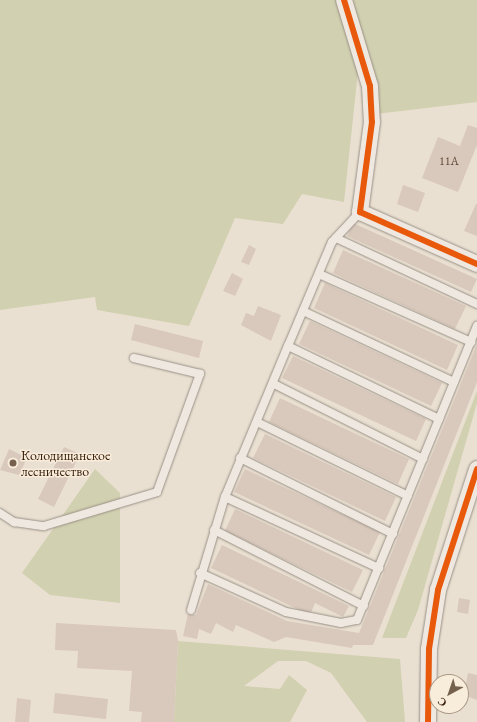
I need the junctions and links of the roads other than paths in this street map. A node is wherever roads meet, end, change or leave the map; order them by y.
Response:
1 (344, 0) edge
2 (360, 212) junction
3 (336, 238) junction
4 (477, 264) edge
5 (319, 274) junction
6 (477, 304) edge
7 (303, 311) junction
8 (477, 326) edge
9 (471, 342) junction
10 (288, 346) junction
11 (134, 358) dead end
12 (454, 382) junction
13 (274, 384) junction
14 (439, 419) junction
15 (256, 422) junction
16 (240, 458) junction
17 (424, 459) junction
18 (477, 469) edge
19 (408, 496) junction
20 (225, 497) junction
21 (0, 513) edge
22 (214, 530) junction
23 (393, 534) junction
24 (379, 568) junction
25 (200, 573) junction
26 (364, 606) junction
27 (191, 610) dead end
28 (428, 722) edge

1 - 2 street
2 - 3 lane
2 - 4 street
3 - 5 lane
3 - 6 lane
5 - 7 lane
5 - 9 lane
7 - 10 lane
7 - 12 lane
8 - 9 lane
9 - 12 lane
10 - 13 lane
10 - 14 lane
11 - 21 lane
12 - 14 lane
13 - 15 lane
13 - 17 lane
14 - 17 lane
15 - 16 lane
15 - 19 lane
16 - 20 lane
16 - 23 lane
17 - 19 lane
18 - 28 street
19 - 23 lane
20 - 22 lane
20 - 24 lane
22 - 25 lane
22 - 26 lane
23 - 24 lane
24 - 26 lane
25 - 26 lane
25 - 27 lane

